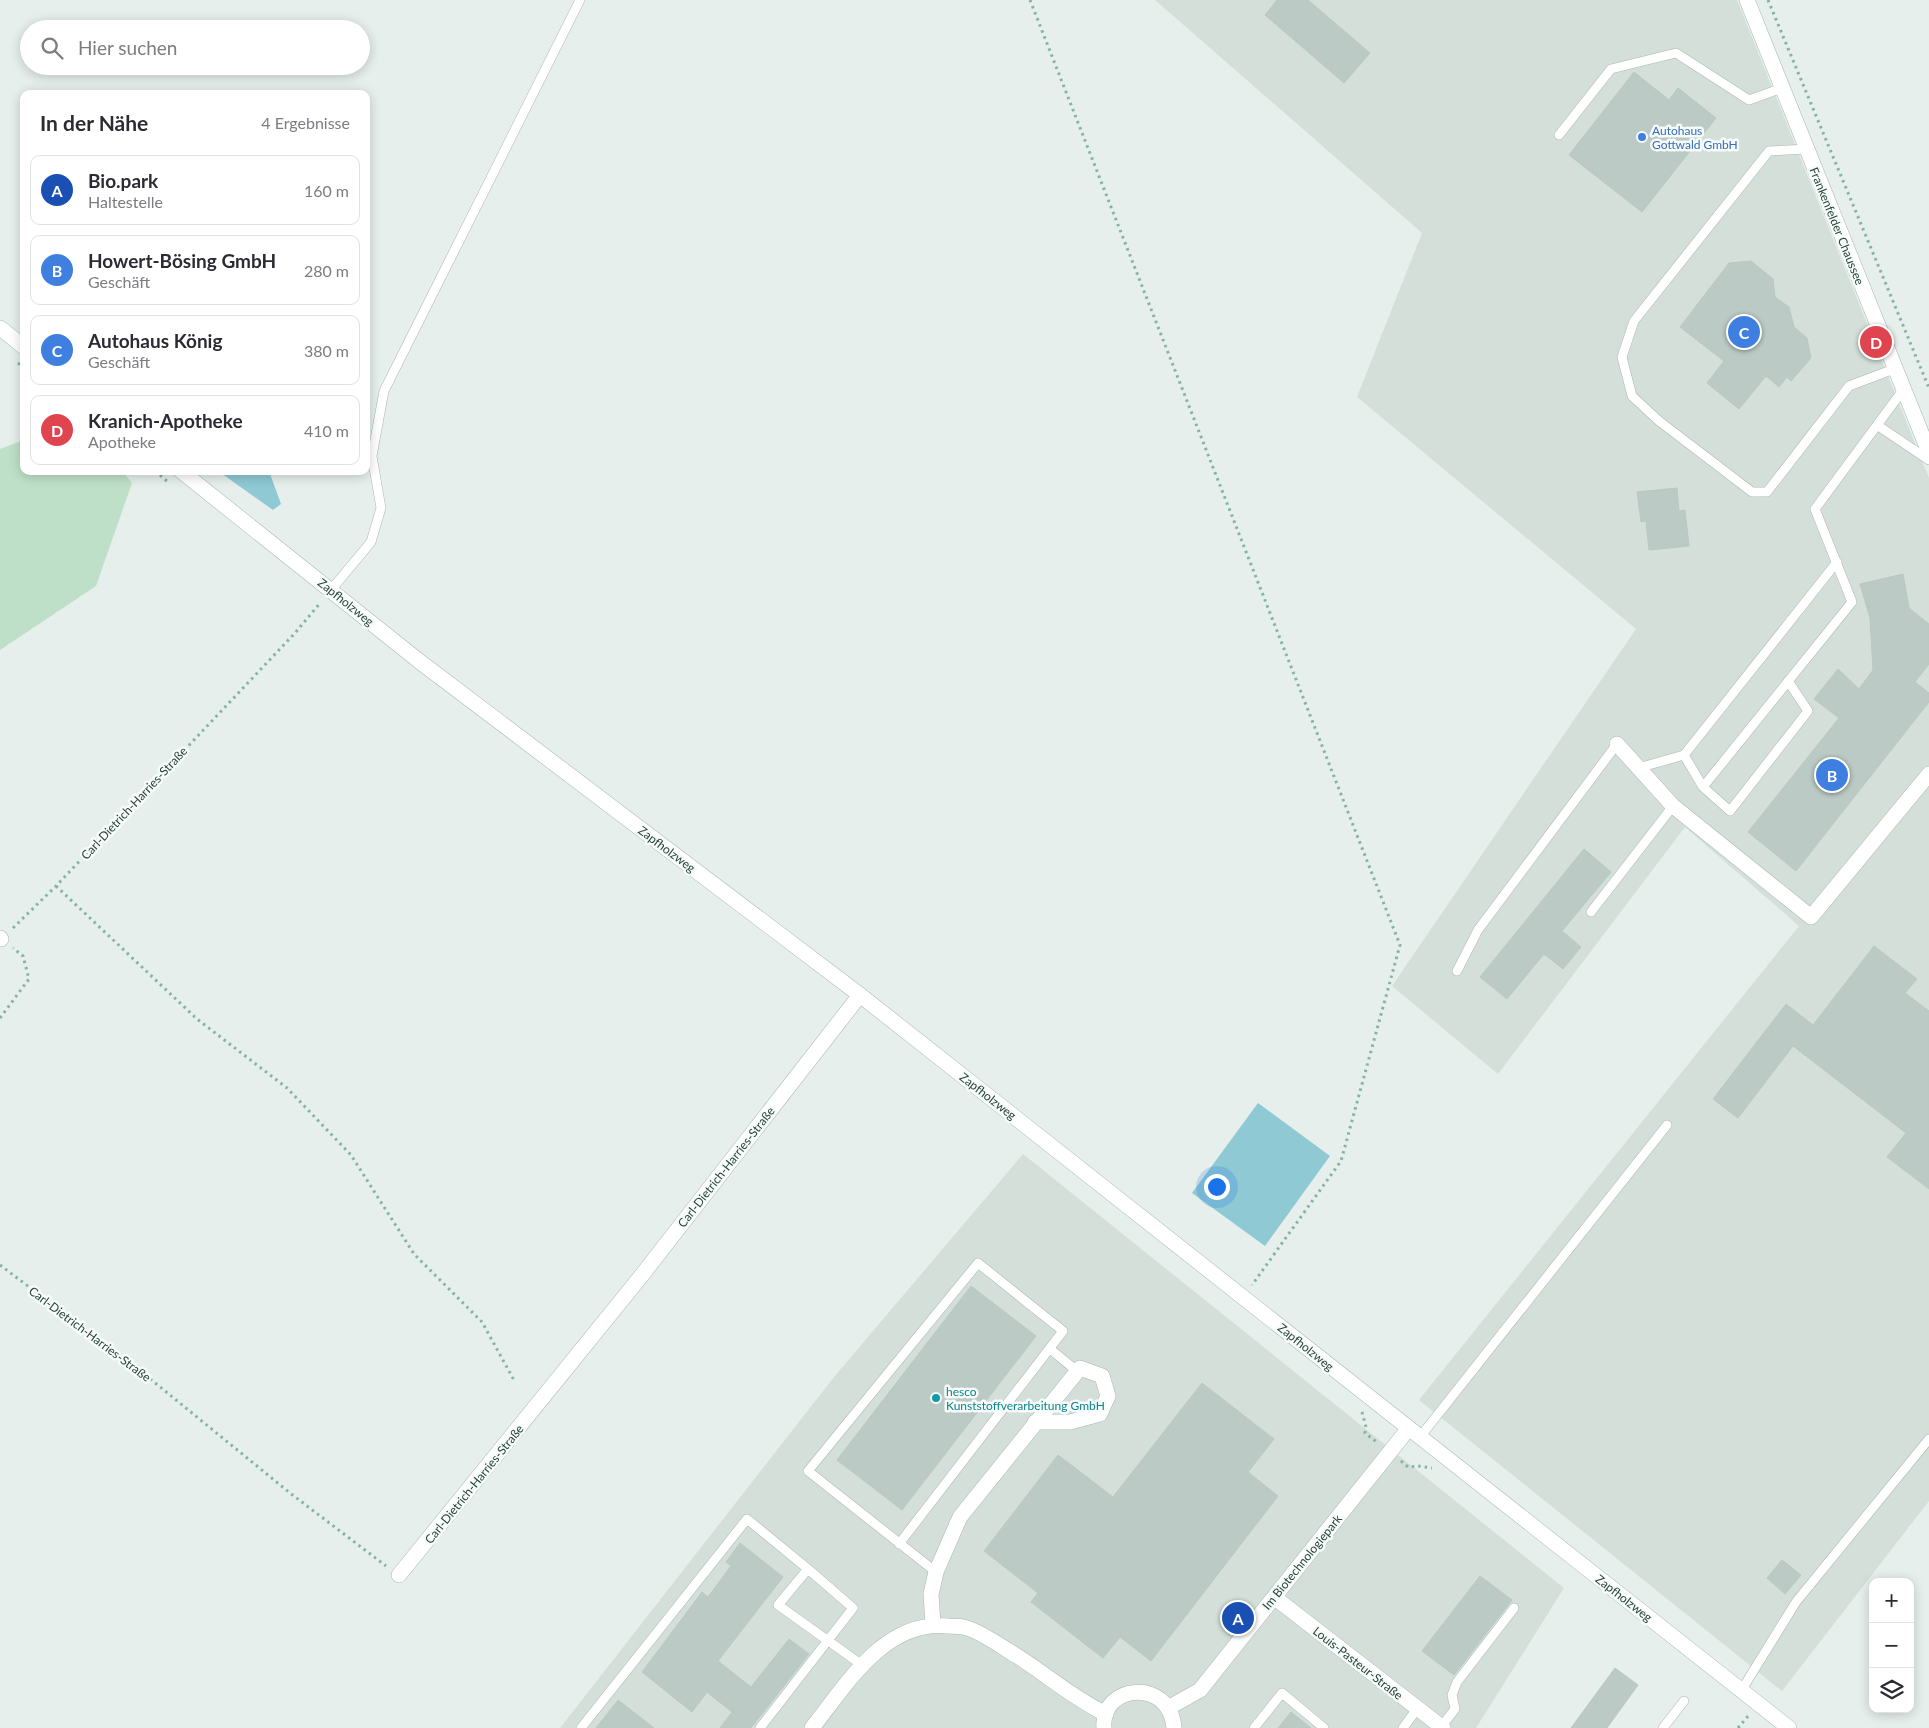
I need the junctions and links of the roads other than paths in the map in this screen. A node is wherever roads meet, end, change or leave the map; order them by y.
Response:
1 (580, 0) edge
2 (1747, 0) edge
3 (1782, 88) junction
4 (1560, 135) dead end
5 (1806, 149) junction
6 (0, 328) edge
7 (20, 344) edge
8 (1894, 369) junction
9 (1903, 390) junction
10 (1877, 425) junction
11 (1929, 452) edge
12 (370, 454) edge
13 (1929, 460) edge
14 (370, 462) edge
15 (186, 475) edge
16 (1837, 562) junction
17 (331, 590) junction
18 (1788, 681) junction
19 (1617, 744) joint
20 (1684, 755) junction
21 (1638, 768) junction
22 (1929, 774) edge
23 (1703, 787) junction
24 (1673, 806) junction
25 (1591, 912) dead end
26 (1457, 971) dead end
27 (860, 995) junction
28 (1667, 1125) dead end
29 (1050, 1349) junction
30 (1078, 1370) junction
31 (1036, 1422) junction
32 (1414, 1433) junction
33 (1929, 1439) edge
34 (899, 1544) junction
35 (808, 1569) junction
36 (936, 1572) junction
37 (399, 1575) road end
38 (1274, 1597) junction
39 (1514, 1608) dead end
40 (934, 1624) junction
41 (828, 1642) junction
42 (862, 1665) junction
43 (1741, 1690) junction
44 (1684, 1701) dead end
45 (1168, 1708) junction
46 (1417, 1709) junction
47 (1105, 1721) edge
48 (1442, 1727) edge
49 (581, 1728) edge
50 (760, 1728) edge
51 (812, 1728) edge
52 (1174, 1728) edge
53 (1254, 1728) edge
54 (1324, 1728) edge
55 (1403, 1728) edge
56 (1663, 1728) edge
57 (1789, 1728) edge

1 - 12 lane
2 - 3 street, Frankenfelder Chaussee
3 - 4 lane
3 - 5 street, Frankenfelder Chaussee
5 - 8 street, Frankenfelder Chaussee
5 - 8 lane
6 - 7 street
8 - 9 street, Frankenfelder Chaussee
9 - 10 lane
9 - 11 street, Frankenfelder Chaussee
10 - 13 lane
10 - 16 lane
14 - 17 lane
15 - 17 street, Zapfholzweg
16 - 18 lane
16 - 20 lane
17 - 27 street, Zapfholzweg
18 - 23 lane
18 - 23 lane
19 - 21 street
19 - 26 lane
20 - 21 lane
20 - 23 lane
21 - 24 street
22 - 24 street
24 - 25 lane
27 - 32 street, Zapfholzweg
27 - 37 street, Carl-Dietrich-Harries-Straße
28 - 32 lane
29 - 30 lane
29 - 34 lane
29 - 34 lane
30 - 31 street
30 - 31 street
31 - 36 street
32 - 38 street, Im Biotechnologiepark
32 - 43 street, Zapfholzweg
33 - 43 lane
34 - 36 lane
35 - 41 lane
35 - 41 lane
35 - 49 lane
36 - 40 street
38 - 45 street, Im Biotechnologiepark
38 - 46 street, Louis-Pasteur-Straße
39 - 48 lane
40 - 42 street
40 - 47 street
41 - 42 lane
41 - 50 lane
42 - 51 street
43 - 57 street, Zapfholzweg
44 - 56 lane
45 - 47 street
45 - 52 street
46 - 48 street, Louis-Pasteur-Straße
46 - 55 lane
53 - 54 lane

